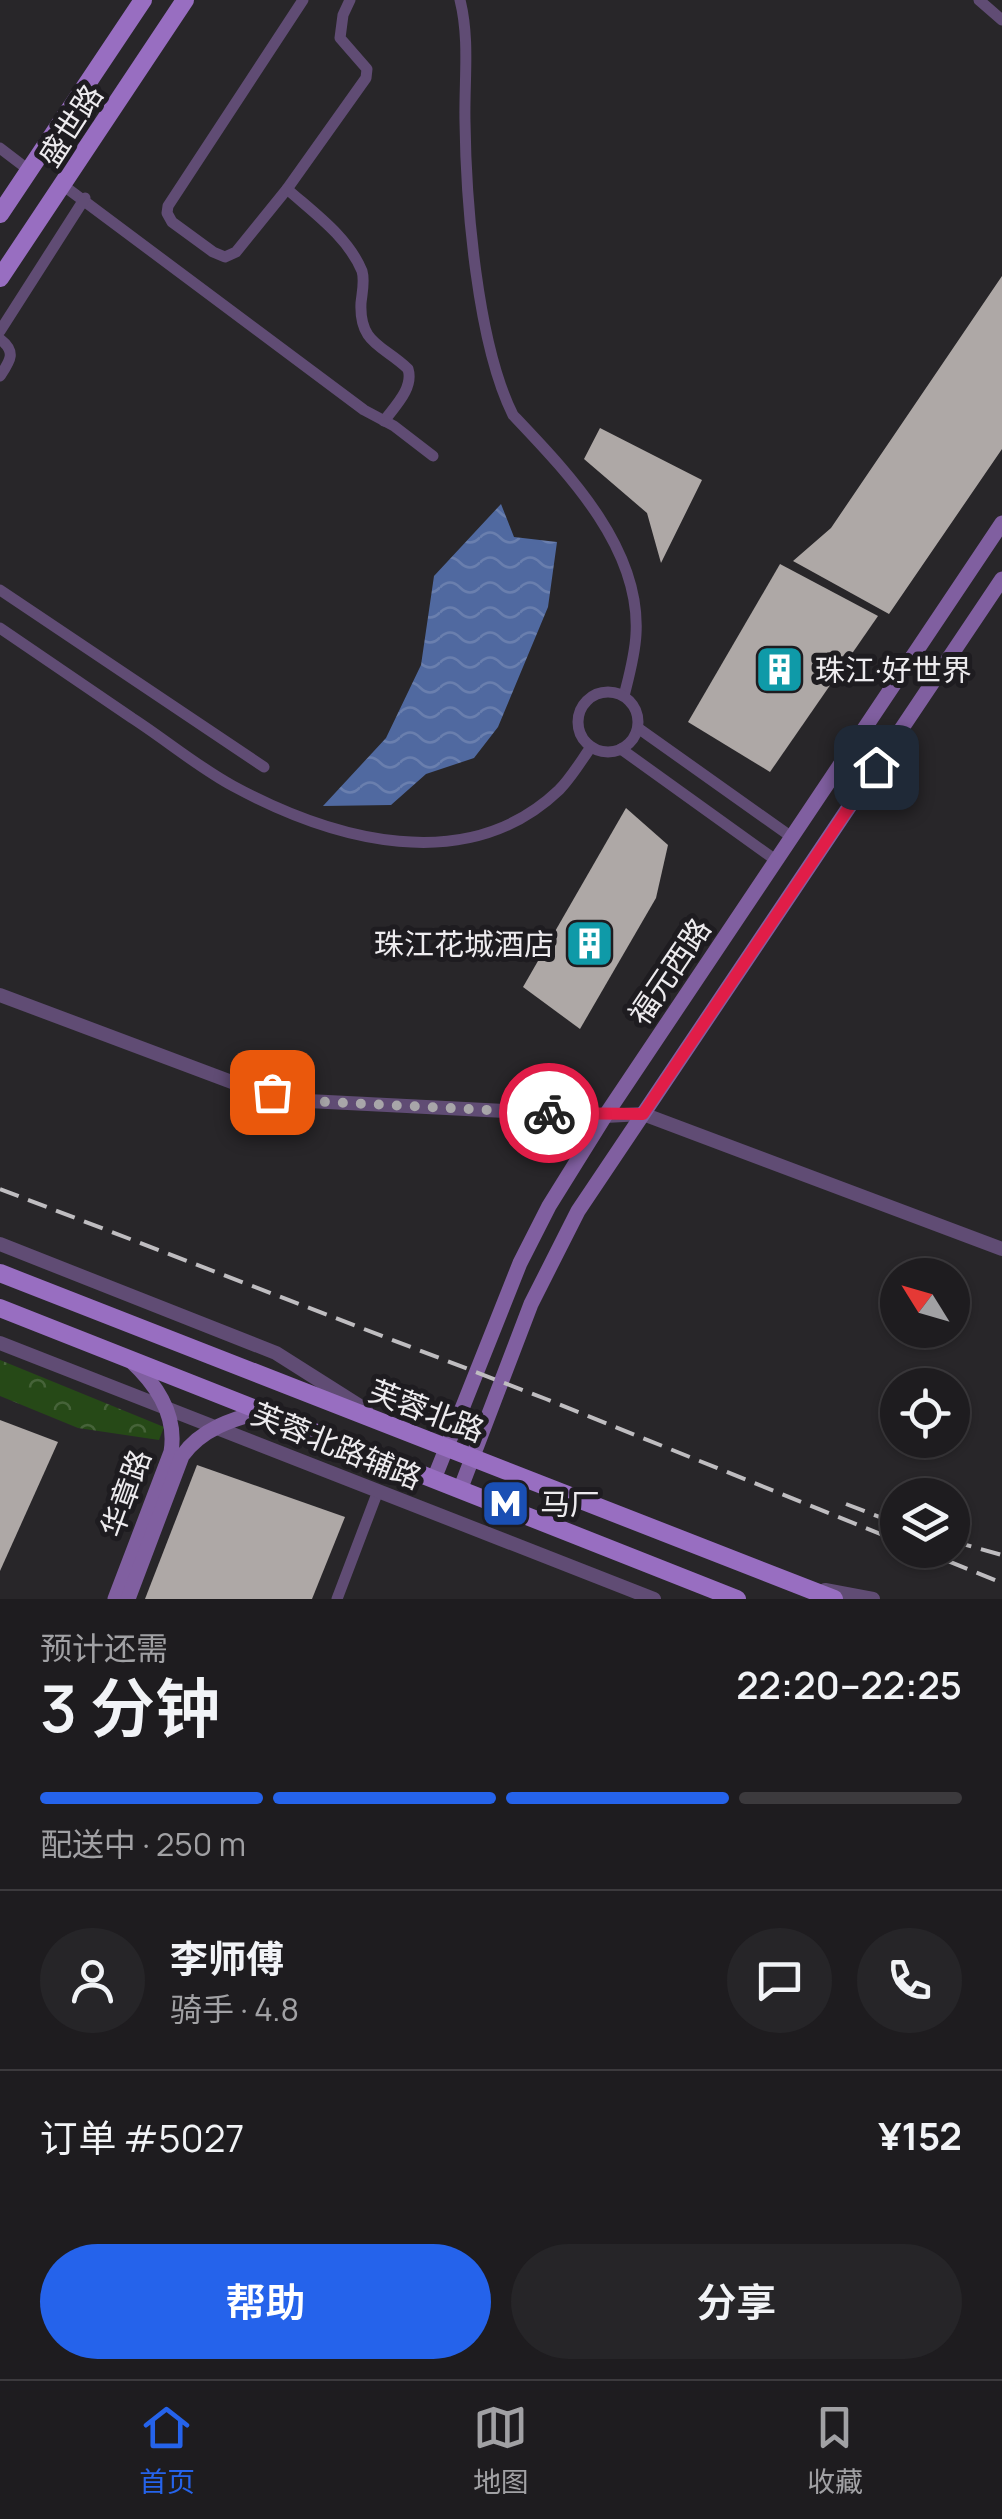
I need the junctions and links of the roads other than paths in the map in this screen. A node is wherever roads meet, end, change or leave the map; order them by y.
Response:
1 (143, 0) edge
2 (185, 0) edge
3 (302, 0) edge
4 (350, 0) edge
5 (460, 0) edge
6 (979, 0) edge
7 (1002, 20) edge
8 (0, 148) edge
9 (30, 171) junction
10 (64, 186) junction
11 (287, 190) junction
12 (84, 198) junction
13 (2, 205) edge
14 (0, 278) edge
15 (0, 331) edge
16 (0, 339) edge
17 (0, 376) edge
18 (384, 421) junction
19 (434, 456) dead end
20 (1002, 523) edge
21 (1002, 579) edge
22 (0, 590) edge
23 (0, 628) edge
24 (624, 696) junction
25 (638, 728) junction
26 (590, 747) junction
27 (621, 749) junction
28 (264, 768) dead end
29 (793, 838) junction
30 (777, 861) junction
31 (0, 995) edge
32 (643, 1114) junction
33 (604, 1116) junction
34 (0, 1244) edge
35 (1002, 1248) edge
36 (0, 1272) edge
37 (0, 1308) edge
38 (0, 1343) edge
39 (128, 1358) junction
40 (166, 1407) junction
41 (265, 1411) junction
42 (388, 1424) junction
43 (217, 1427) junction
44 (446, 1447) junction
45 (472, 1458) junction
46 (434, 1479) junction
47 (460, 1490) junction
48 (378, 1491) junction
49 (805, 1587) junction
50 (732, 1598) edge
51 (115, 1599) edge
52 (128, 1599) edge
53 (337, 1599) edge
54 (654, 1599) edge
55 (834, 1599) edge
56 (873, 1599) edge

1 - 9 main road, 盛世路
2 - 10 main road, 盛世路
3 - 11 street
4 - 11 street
5 - 24 street
6 - 7 street
8 - 9 street
9 - 13 main road, 盛世路
10 - 12 street
10 - 14 main road, 盛世路
11 - 18 street
12 - 15 street
12 - 18 street
16 - 17 street
18 - 19 street
20 - 29 main road, 福元西路
21 - 32 main road, 福元西路
22 - 28 street
23 - 26 street
24 - 25 street
24 - 26 street
25 - 27 street
25 - 29 street
26 - 27 street
27 - 30 street
29 - 30 main road, 福元西路
30 - 33 main road, 福元西路
31 - 33 street
32 - 33 street
32 - 35 street
32 - 45 main road, 福元西路
33 - 44 main road, 福元西路
34 - 42 street, 芙蓉北路辅路
36 - 42 main road, 芙蓉北路
37 - 39 main road, 芙蓉北路
38 - 40 street, 芙蓉北路辅路
39 - 40 main road
39 - 41 main road, 芙蓉北路
40 - 43 street, 芙蓉北路辅路
40 - 51 main road, 华章路
41 - 43 main road, 华章路
41 - 46 main road, 芙蓉北路
42 - 44 main road, 芙蓉北路
43 - 48 street, 芙蓉北路辅路
43 - 52 main road, 华章路
44 - 45 main road, 芙蓉北路
44 - 46 main road, 福元西路
45 - 47 main road, 福元西路
45 - 49 main road, 芙蓉北路
46 - 47 main road, 芙蓉北路
47 - 50 main road, 芙蓉北路
48 - 53 street
48 - 54 street, 芙蓉北路辅路
49 - 55 main road, 芙蓉北路
49 - 56 street

